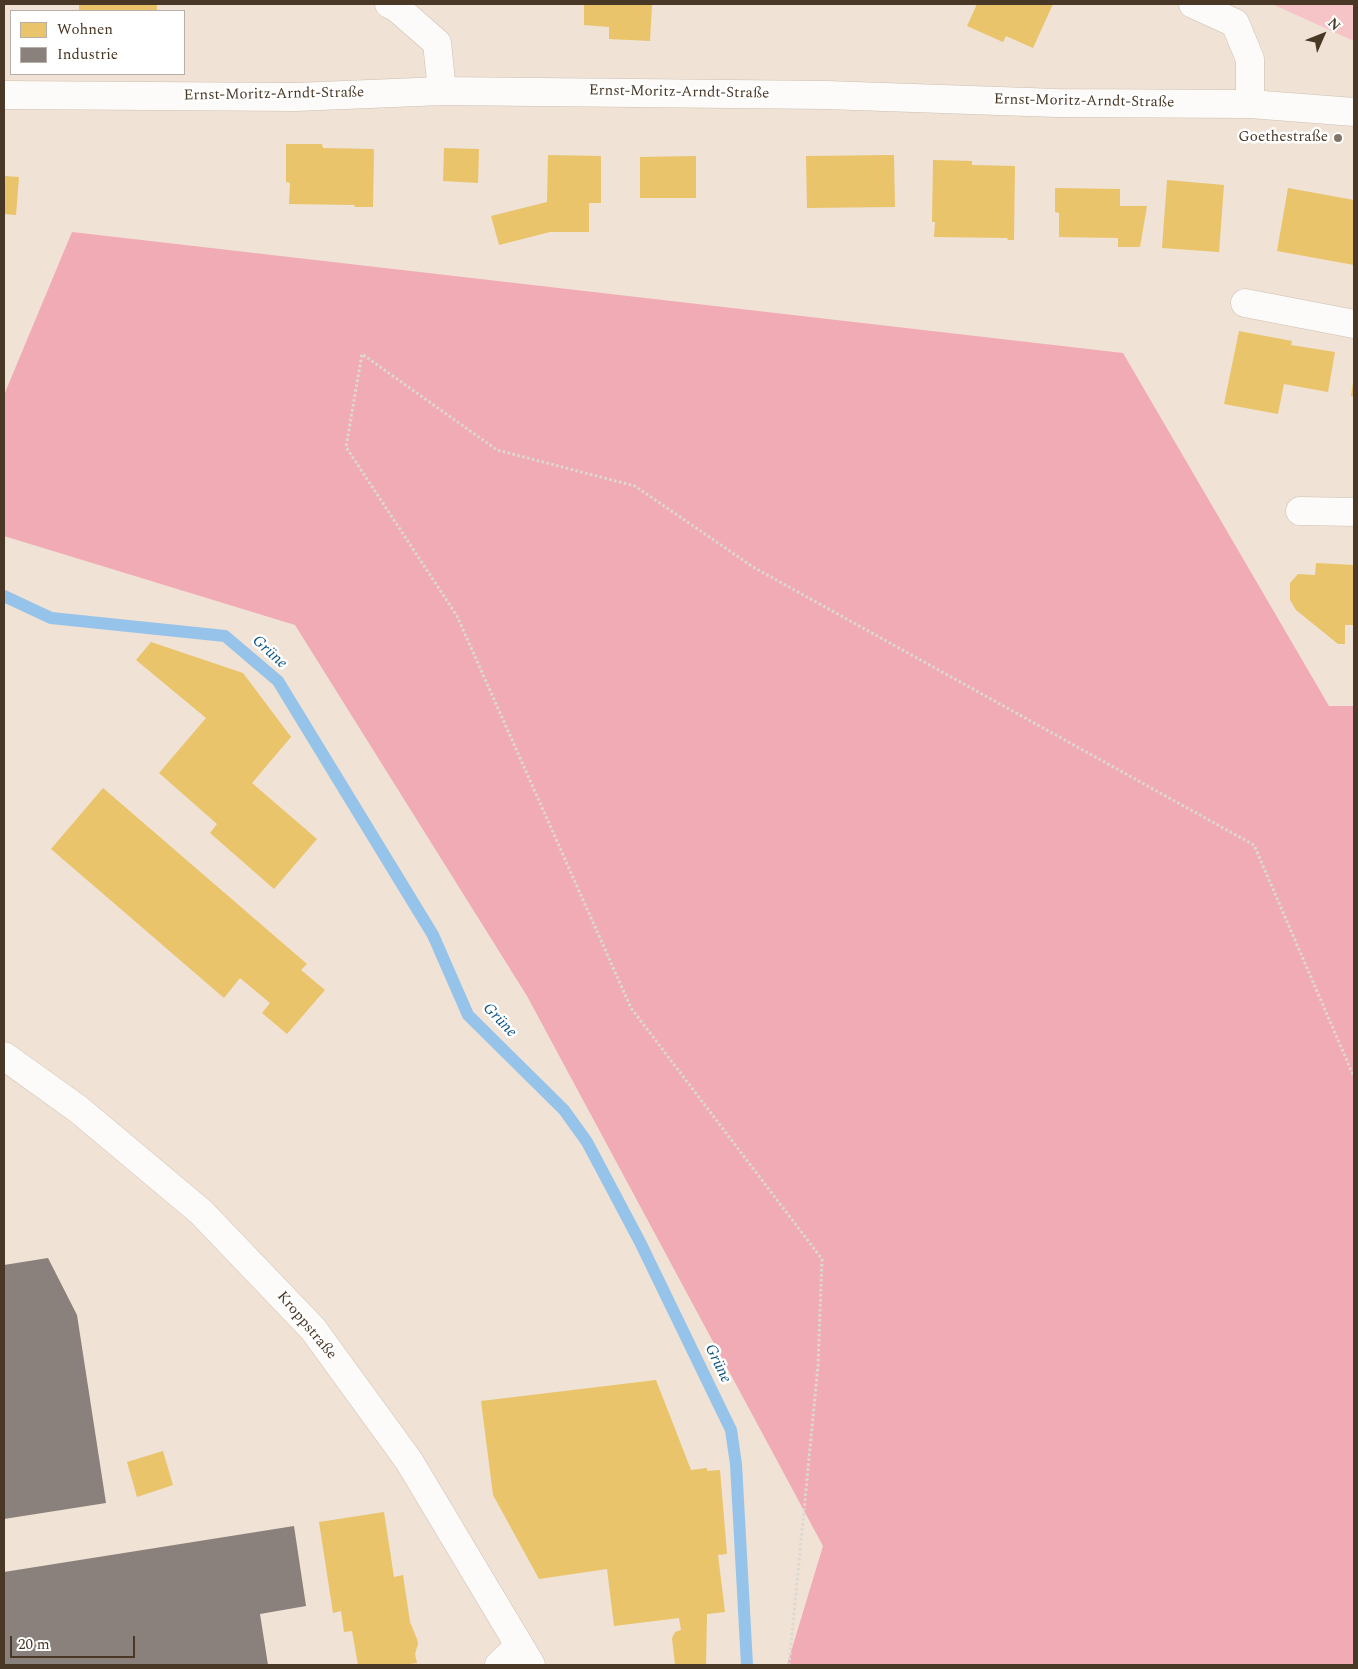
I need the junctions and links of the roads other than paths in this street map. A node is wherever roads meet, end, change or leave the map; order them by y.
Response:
1 (389, 4) edge
2 (1193, 4) edge
3 (442, 91) junction
4 (4, 95) edge
5 (1250, 104) junction
6 (1354, 112) edge
7 (1245, 303) dead end
8 (1354, 324) edge
9 (1300, 511) dead end
10 (1354, 512) edge
11 (4, 1056) edge
12 (525, 1656) edge
13 (499, 1665) edge

1 - 3 street
2 - 5 street
3 - 4 street, Ernst-Moritz-Arndt-Straße
3 - 5 street, Ernst-Moritz-Arndt-Straße
5 - 6 street, Ernst-Moritz-Arndt-Straße
7 - 8 street
9 - 10 street
11 - 12 street, Kroppstraße
12 - 13 street

